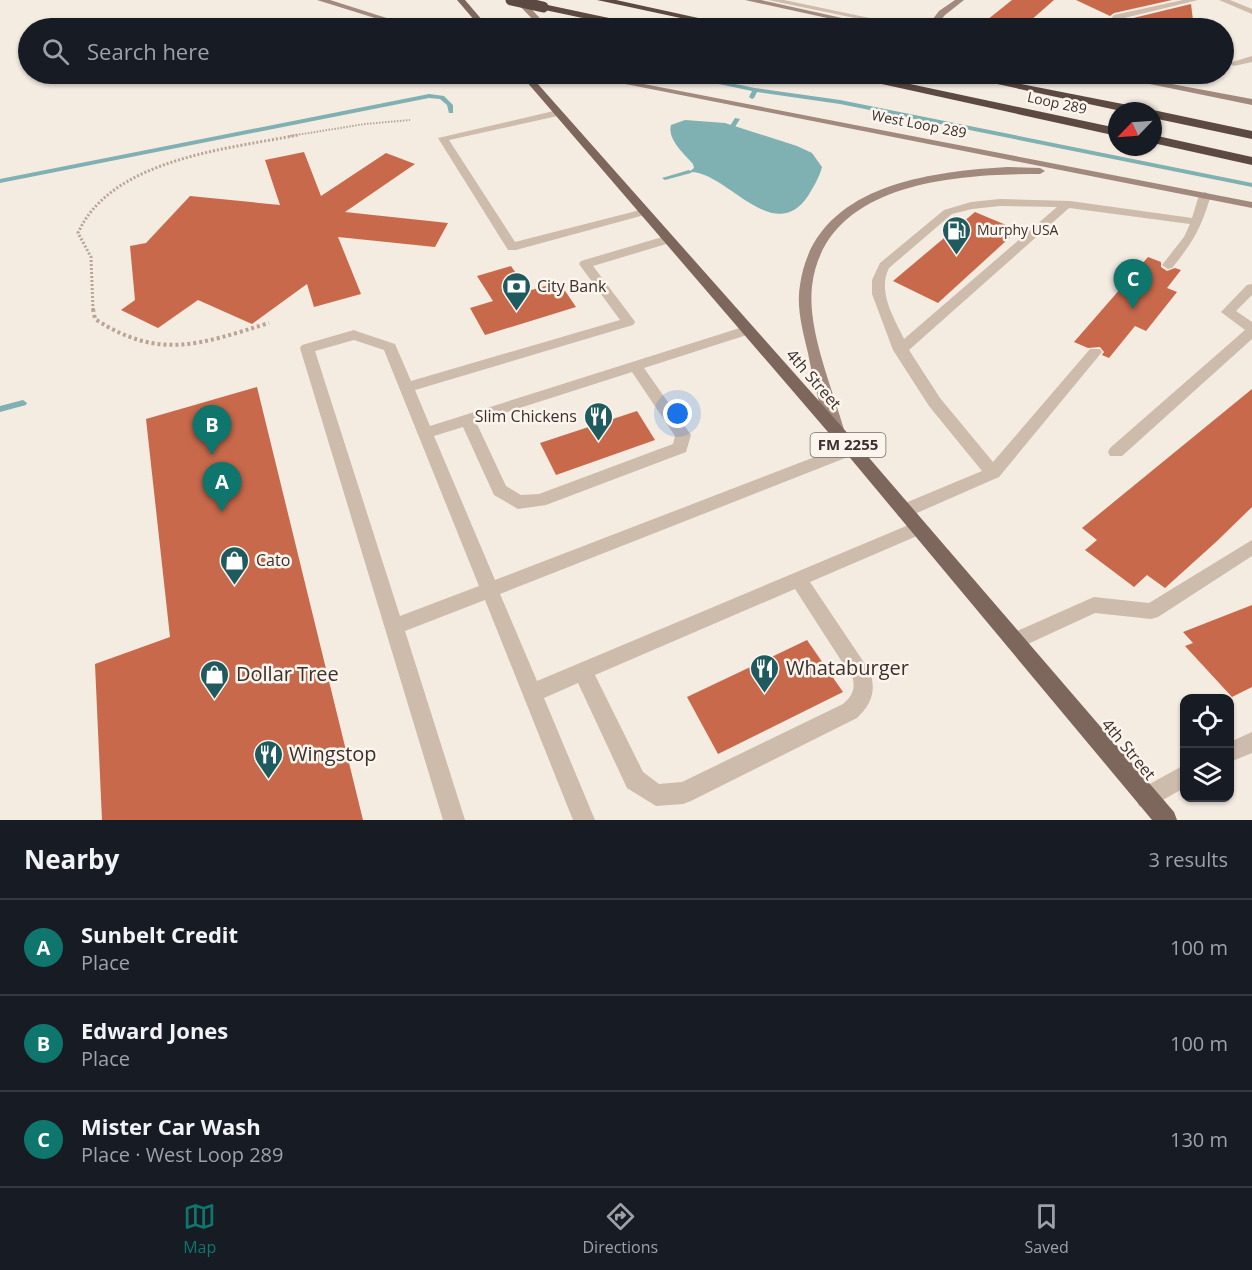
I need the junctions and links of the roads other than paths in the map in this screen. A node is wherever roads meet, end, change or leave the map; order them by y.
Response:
1 (321, 0) edge
2 (461, 0) edge
3 (511, 0) edge
4 (518, 0) edge
5 (602, 0) edge
6 (749, 0) edge
7 (772, 0) edge
8 (960, 0) edge
9 (1194, 0) edge
10 (1223, 0) edge
11 (1252, 12) edge
12 (381, 18) edge
13 (476, 18) edge
14 (535, 18) edge
15 (595, 18) edge
16 (690, 18) edge
17 (835, 18) edge
18 (863, 18) edge
19 (938, 18) edge
20 (1116, 18) edge
21 (1252, 59) edge
22 (1234, 63) dead end
23 (533, 84) edge
24 (629, 84) edge
25 (896, 84) edge
26 (1006, 84) edge
27 (1158, 84) edge
28 (1252, 102) edge
29 (1108, 105) edge
30 (558, 113) junction
31 (1162, 116) edge
32 (1108, 130) edge
33 (1252, 135) edge
34 (1162, 141) edge
35 (1252, 162) edge
36 (1101, 175) junction
37 (1205, 195) junction
38 (1066, 205) junction
39 (1252, 205) edge
40 (644, 212) junction
41 (1197, 222) junction
42 (669, 239) junction
43 (1168, 265) dead end
44 (1252, 288) edge
45 (748, 330) junction
46 (1252, 330) edge
47 (900, 350) junction
48 (1095, 352) dead end
49 (635, 366) junction
50 (406, 388) junction
51 (467, 420) junction
52 (425, 433) junction
53 (837, 433) junction
54 (852, 449) junction
55 (1116, 452) dead end
56 (993, 473) junction
57 (904, 511) junction
58 (918, 528) junction
59 (1252, 547) edge
60 (799, 580) junction
61 (489, 590) junction
62 (394, 627) junction
63 (1015, 641) junction
64 (583, 672) junction
65 (531, 693) junction
66 (1252, 742) edge
67 (1234, 750) edge
68 (1180, 779) edge
69 (1147, 798) junction
70 (454, 820) edge
71 (584, 820) edge
72 (1166, 820) edge

1 - 12 main road
2 - 13 main road
3 - 15 highway, bridge
4 - 14 main road
5 - 16 highway
6 - 17 main road
7 - 18 street
8 - 19 main road
9 - 20 street
10 - 11 street
21 - 22 street
23 - 30 main road, 4th Street / FM 2255
24 - 36 main road, West Loop 289
25 - 32 highway, Loop 289
26 - 29 highway, Loop 289
27 - 28 main road
30 - 40 main road, 4th Street / FM 2255
30 - 40 street
31 - 33 highway
34 - 35 highway
36 - 37 main road, West Loop 289
36 - 53 main road
37 - 39 main road, West Loop 289
37 - 41 street
38 - 41 street
38 - 47 street
38 - 47 street
40 - 42 main road, 4th Street / FM 2255
41 - 43 street
42 - 45 main road, 4th Street / FM 2255
42 - 50 street
44 - 46 street
45 - 49 street
45 - 53 main road, 4th Street / FM 2255
46 - 55 street
47 - 56 street
48 - 56 street
49 - 51 street
49 - 51 street
50 - 52 street
50 - 62 street
51 - 52 street
52 - 61 street
53 - 54 main road, 4th Street / FM 2255
54 - 57 main road, 4th Street / FM 2255
54 - 61 street
56 - 57 street
57 - 58 main road, 4th Street / FM 2255
58 - 60 street
58 - 63 main road, 4th Street / FM 2255
59 - 63 street
60 - 64 street
60 - 64 street
61 - 62 street
61 - 65 street
62 - 70 street
63 - 69 main road, 4th Street / FM 2255
64 - 65 street
65 - 71 street
66 - 67 street
68 - 69 street
69 - 72 main road, 4th Street / FM 2255

